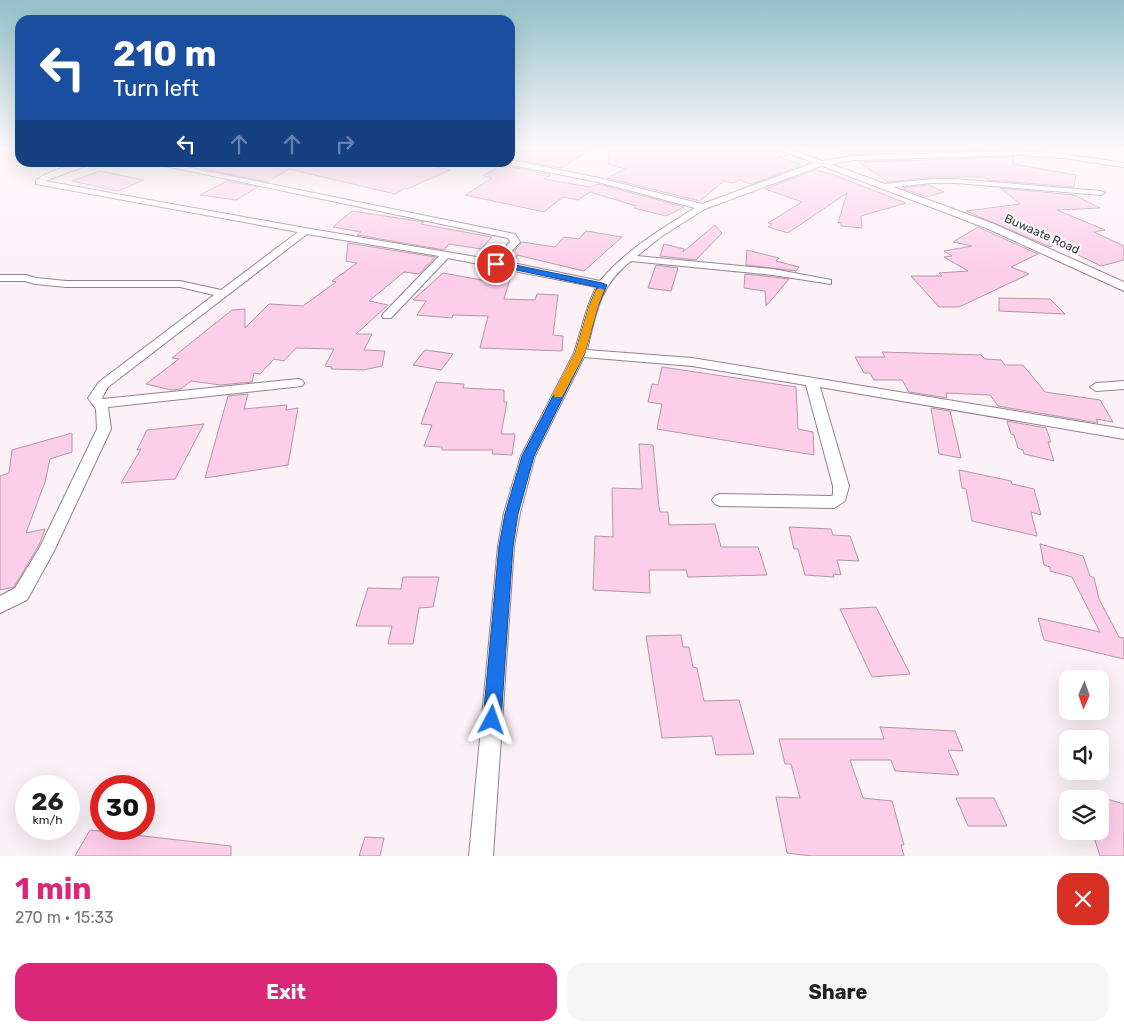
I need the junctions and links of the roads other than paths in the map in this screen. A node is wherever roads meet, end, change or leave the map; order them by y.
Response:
1 (71, 188) edge
2 (276, 188) edge
3 (629, 188) edge
4 (754, 188) edge
5 (889, 188) edge
6 (1040, 188) edge
7 (1101, 193) dead end
8 (702, 207) junction
9 (305, 231) junction
10 (446, 254) junction
11 (629, 258) junction
12 (496, 264) junction
13 (0, 278) edge
14 (827, 282) dead end
15 (602, 285) junction
16 (1124, 287) edge
17 (224, 294) junction
18 (386, 316) dead end
19 (580, 353) junction
20 (298, 382) dead end
21 (812, 382) junction
22 (1124, 385) edge
23 (1096, 387) dead end
24 (100, 404) junction
25 (1124, 434) edge
26 (720, 500) dead end
27 (0, 604) edge
28 (481, 856) edge

1 - 9 street
2 - 12 street
3 - 8 street
4 - 8 street
5 - 16 street, Buwaate Road
6 - 7 street
8 - 11 street
9 - 10 street
9 - 17 street
10 - 12 street
10 - 18 street
11 - 14 street
11 - 15 street
12 - 15 street
13 - 17 street
15 - 19 street
17 - 24 street
19 - 21 street
19 - 28 street
20 - 24 street
21 - 25 street
21 - 26 street
22 - 23 street
24 - 27 street

